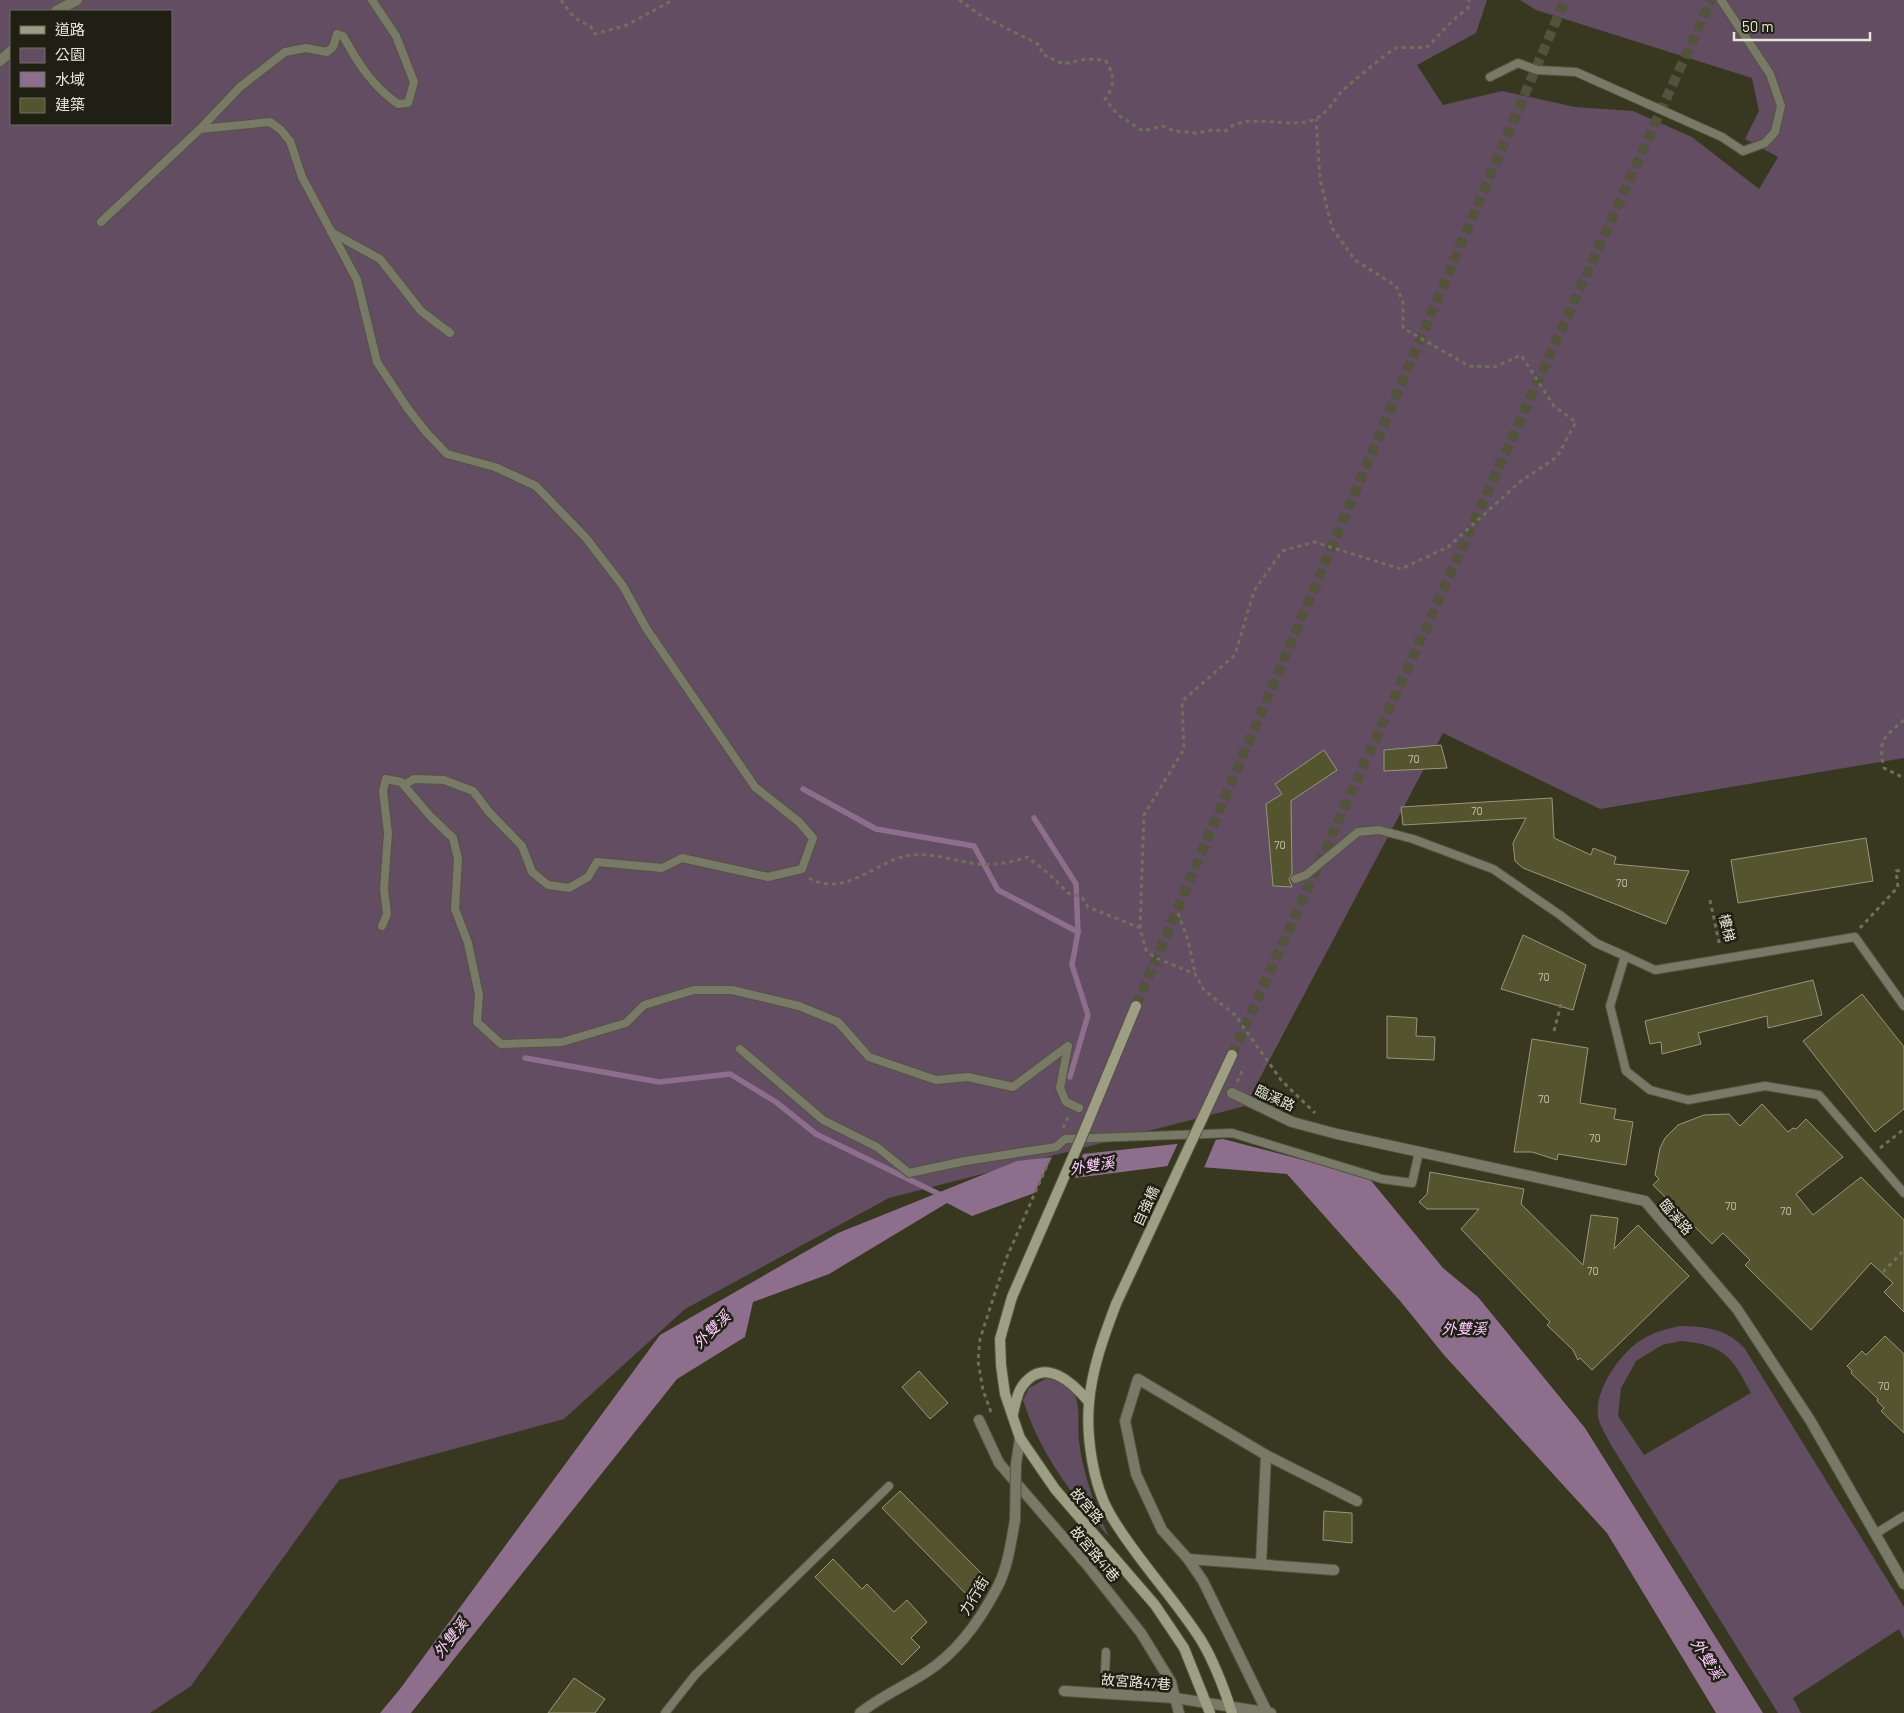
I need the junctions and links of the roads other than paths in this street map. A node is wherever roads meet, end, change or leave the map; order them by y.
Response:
1 (76, 0) edge
2 (372, 0) edge
3 (1720, 0) edge
4 (58, 10) edge
5 (10, 52) edge
6 (0, 61) edge
7 (1490, 77) dead end
8 (200, 129) junction
9 (101, 222) dead end
10 (330, 232) junction
11 (450, 333) dead end
12 (404, 785) junction
13 (1295, 879) dead end
14 (382, 926) dead end
15 (1626, 956) junction
16 (1136, 1006) tunnel mouth
17 (1904, 1006) edge
18 (740, 1049) dead end
19 (1232, 1055) tunnel mouth
20 (1232, 1093) dead end
21 (1079, 1108) dead end
22 (1419, 1152) junction
23 (1904, 1193) edge
24 (1116, 1304) joint
25 (1089, 1402) junction
26 (1013, 1414) junction
27 (979, 1420) dead end
28 (1020, 1438) junction
29 (1266, 1455) junction
30 (889, 1486) dead end
31 (1357, 1501) dead end
32 (1904, 1516) edge
33 (1875, 1534) junction
34 (1188, 1559) junction
35 (1261, 1564) junction
36 (1334, 1570) dead end
37 (1904, 1584) edge
38 (1106, 1652) dead end
39 (1064, 1691) dead end
40 (1104, 1694) junction
41 (1175, 1698) junction
42 (1206, 1702) junction
43 (1231, 1710) edge
44 (665, 1713) edge
45 (860, 1713) edge
46 (1179, 1713) edge
47 (1210, 1713) edge
48 (1270, 1713) edge

1 - 4 street
2 - 8 lane
3 - 7 lane
5 - 6 street
8 - 9 lane
8 - 10 lane
10 - 11 lane
10 - 12 lane
12 - 14 lane
12 - 21 lane
13 - 15 lane
15 - 17 lane
15 - 23 lane
16 - 26 main road, 故宮路, bridge
18 - 22 lane
19 - 24 main road, 自強橋, bridge
20 - 22 street, 臨溪路
22 - 33 street, 臨溪路
24 - 25 main road, 故宮路
25 - 26 main road
25 - 43 main road, 故宮路
26 - 28 main road, 故宮路
27 - 41 street, 故宮路41巷
28 - 42 main road, 故宮路
28 - 45 street, 力行街, bridge
29 - 31 street
29 - 34 street
29 - 35 street
30 - 44 lane
32 - 33 lane
33 - 37 street, 臨溪路
34 - 35 street
34 - 48 street
35 - 36 street
38 - 40 lane
39 - 40 street, 故宮路47巷
40 - 41 street, 故宮路47巷
41 - 42 street, 故宮路47巷
41 - 46 street, 故宮路41巷
42 - 43 street, 故宮路47巷
42 - 47 main road, 故宮路
43 - 48 street, 故宮路47巷

